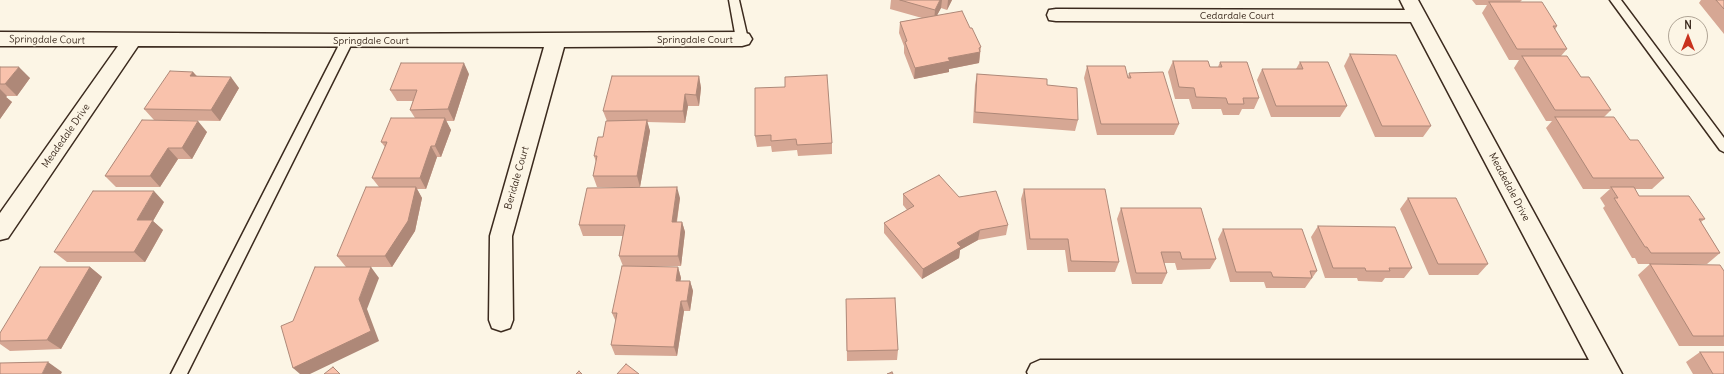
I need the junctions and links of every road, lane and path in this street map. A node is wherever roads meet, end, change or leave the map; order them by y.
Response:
1 (734, 0) edge
2 (1615, 0) edge
3 (1413, 8) edge
4 (1056, 15) dead end
5 (0, 39) edge
6 (556, 40) junction
7 (742, 40) joint
8 (132, 41) junction
9 (347, 41) junction
10 (1724, 147) edge
11 (0, 231) edge
12 (501, 320) dead end
13 (1040, 372) dead end
14 (1609, 373) edge
15 (179, 374) edge

1 - 7 lane
2 - 10 lane
3 - 4 street, Cedardale Court
3 - 14 street, Meadedale Drive
5 - 8 street, Springdale Court
6 - 7 street, Springdale Court
6 - 9 street, Springdale Court
6 - 12 street, Beridale Court
8 - 9 street, Springdale Court
8 - 11 street, Meadedale Drive
9 - 15 lane
13 - 14 street

